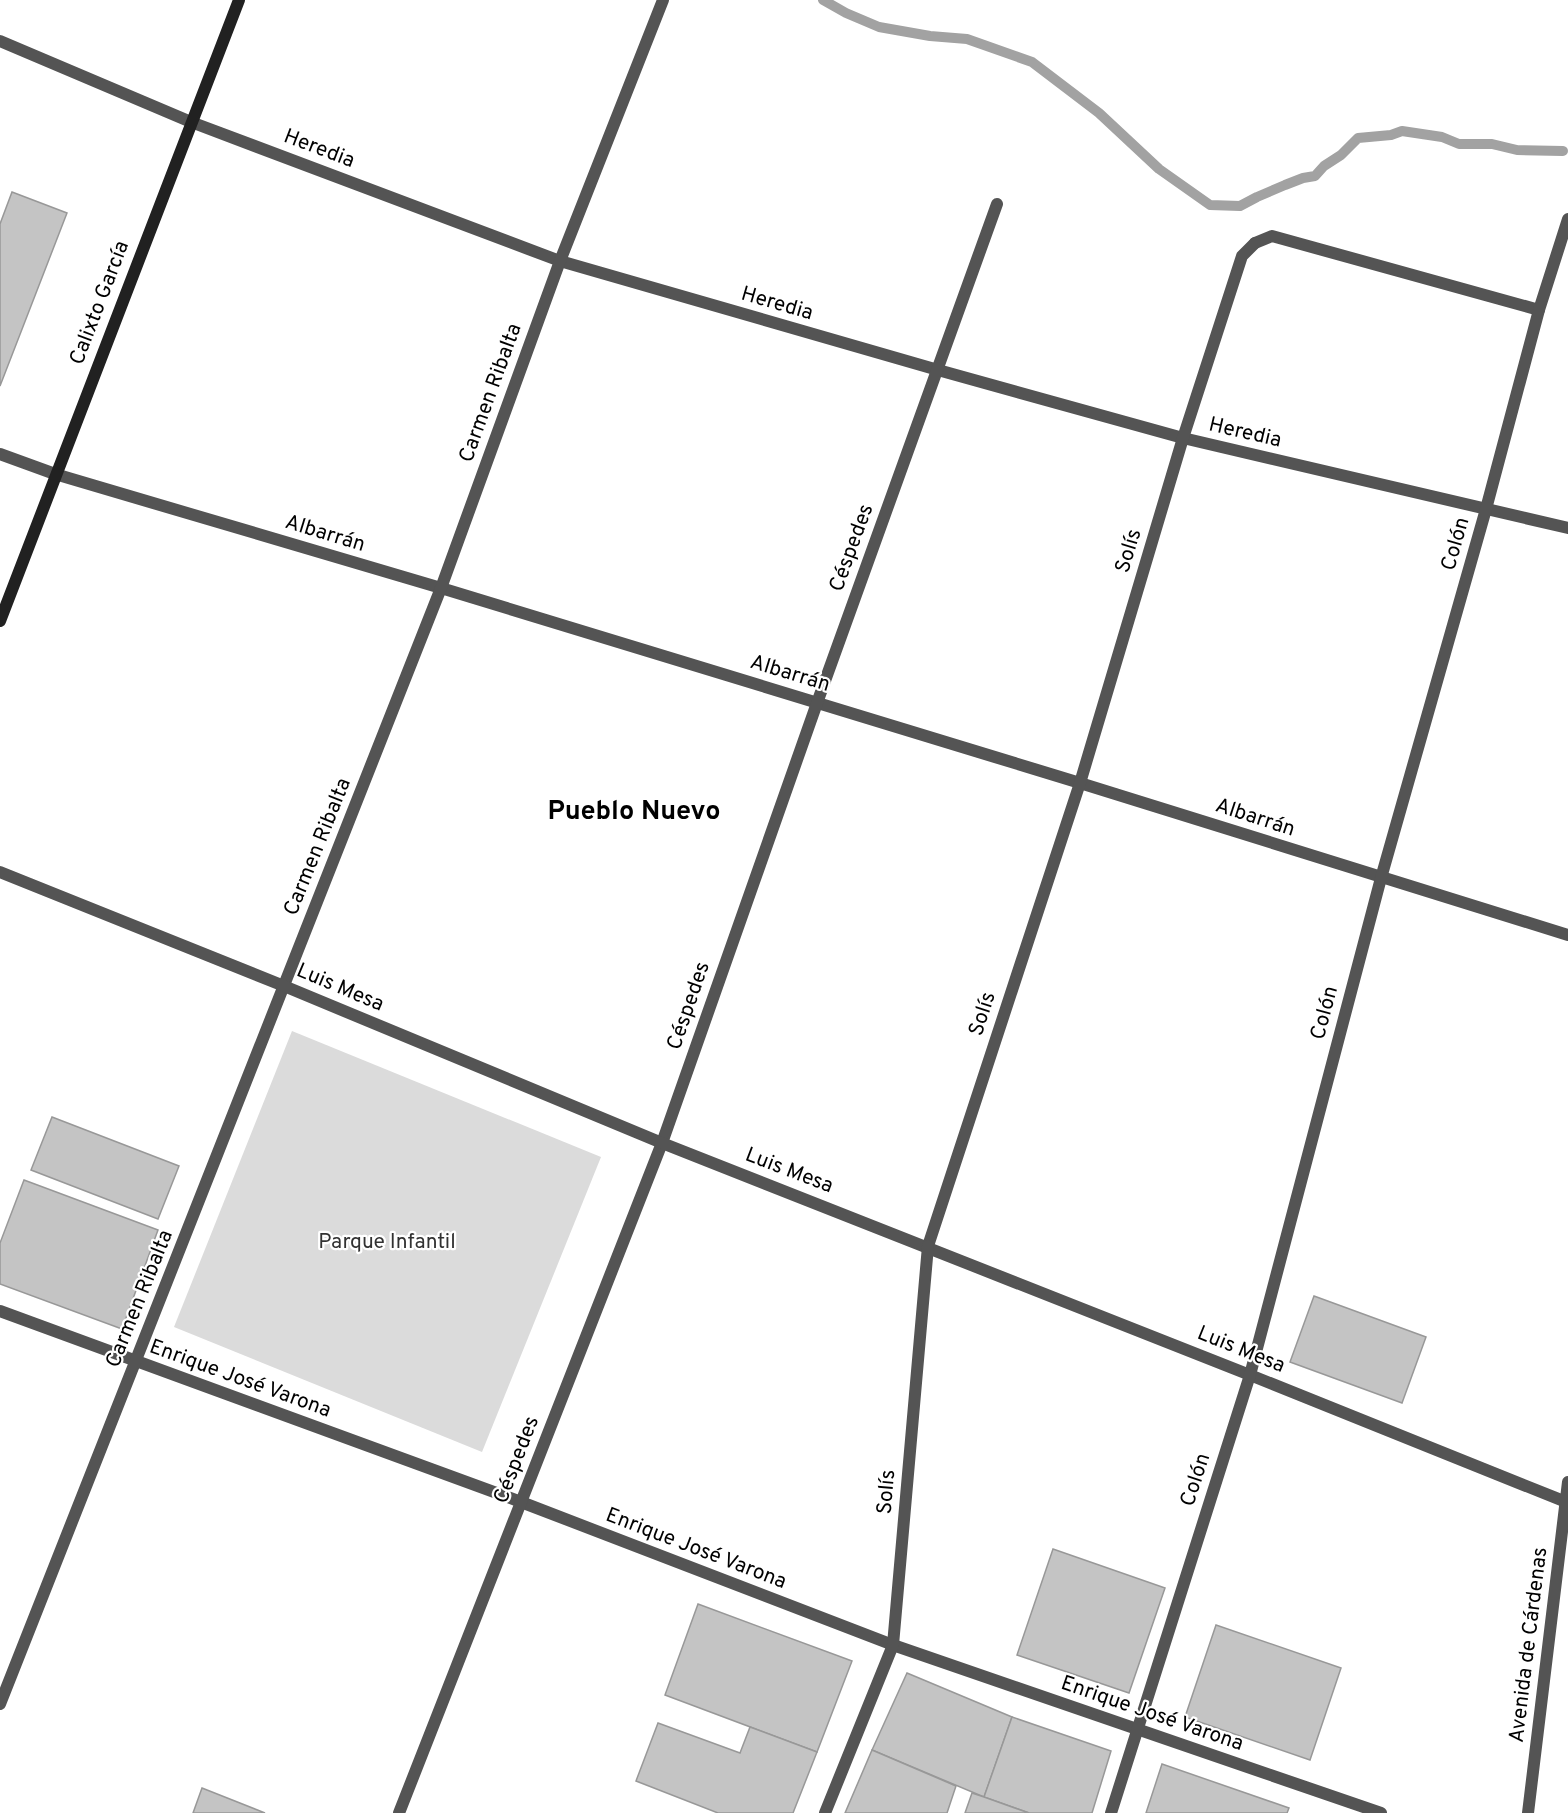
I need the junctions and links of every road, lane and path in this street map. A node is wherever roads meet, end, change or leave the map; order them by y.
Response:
1 (239, 0) edge
2 (663, 0) edge
3 (0, 41) edge
4 (191, 122) junction
5 (997, 204) dead end
6 (1568, 219) edge
7 (560, 261) junction
8 (1539, 310) junction
9 (938, 370) junction
10 (1183, 438) junction
11 (0, 454) edge
12 (55, 474) junction
13 (1486, 509) junction
14 (1568, 528) edge
15 (441, 588) junction
16 (0, 621) edge
17 (817, 703) junction
18 (1080, 783) junction
19 (0, 872) edge
20 (1381, 878) junction
21 (1568, 935) edge
22 (284, 986) junction
23 (662, 1143) junction
24 (928, 1246) junction
25 (0, 1311) edge
26 (135, 1362) junction
27 (1250, 1375) junction
28 (1568, 1482) edge
29 (521, 1502) junction
30 (1566, 1502) junction
31 (893, 1646) junction
32 (0, 1704) edge
33 (1136, 1730) junction
34 (399, 1813) edge
35 (825, 1813) edge
36 (1111, 1813) edge
37 (1381, 1813) edge
38 (1528, 1813) edge

1 - 4 main road, Calixto García
2 - 7 street, Carmen Ribalta
3 - 4 street, Heredia
4 - 7 street, Heredia
4 - 12 main road, Calixto García
5 - 9 street, Céspedes
6 - 8 street, Colón
7 - 9 street, Heredia
7 - 15 street, Carmen Ribalta
8 - 10 street, Solís
8 - 13 street, Colón
9 - 10 street, Heredia
9 - 17 street, Céspedes
10 - 13 street, Heredia
10 - 18 street, Solís
11 - 12 street, Albarrán
12 - 15 street, Albarrán
12 - 16 main road, Calixto García
13 - 14 street, Heredia
13 - 20 street, Colón
15 - 17 street, Albarrán
15 - 22 street, Carmen Ribalta
17 - 18 street, Albarrán
17 - 23 street, Céspedes
18 - 20 street, Albarrán
18 - 24 street, Solís
19 - 22 street, Luis Mesa
20 - 21 street, Albarrán
20 - 27 street, Colón
22 - 23 street, Luis Mesa
22 - 26 street, Carmen Ribalta
23 - 24 street, Luis Mesa
23 - 29 street, Céspedes
24 - 27 street, Luis Mesa
24 - 31 street, Solís
25 - 26 street, Enrique José Varona
26 - 29 street, Enrique José Varona
26 - 32 street, Carmen Ribalta
27 - 30 street, Luis Mesa
27 - 33 street, Colón
28 - 30 street, Avenida de Cárdenas
29 - 31 street, Enrique José Varona
29 - 34 street, Céspedes
30 - 38 street, Avenida de Cárdenas
31 - 33 street, Enrique José Varona
31 - 35 street, Solís
33 - 36 street, Colón
33 - 37 street, Enrique José Varona

